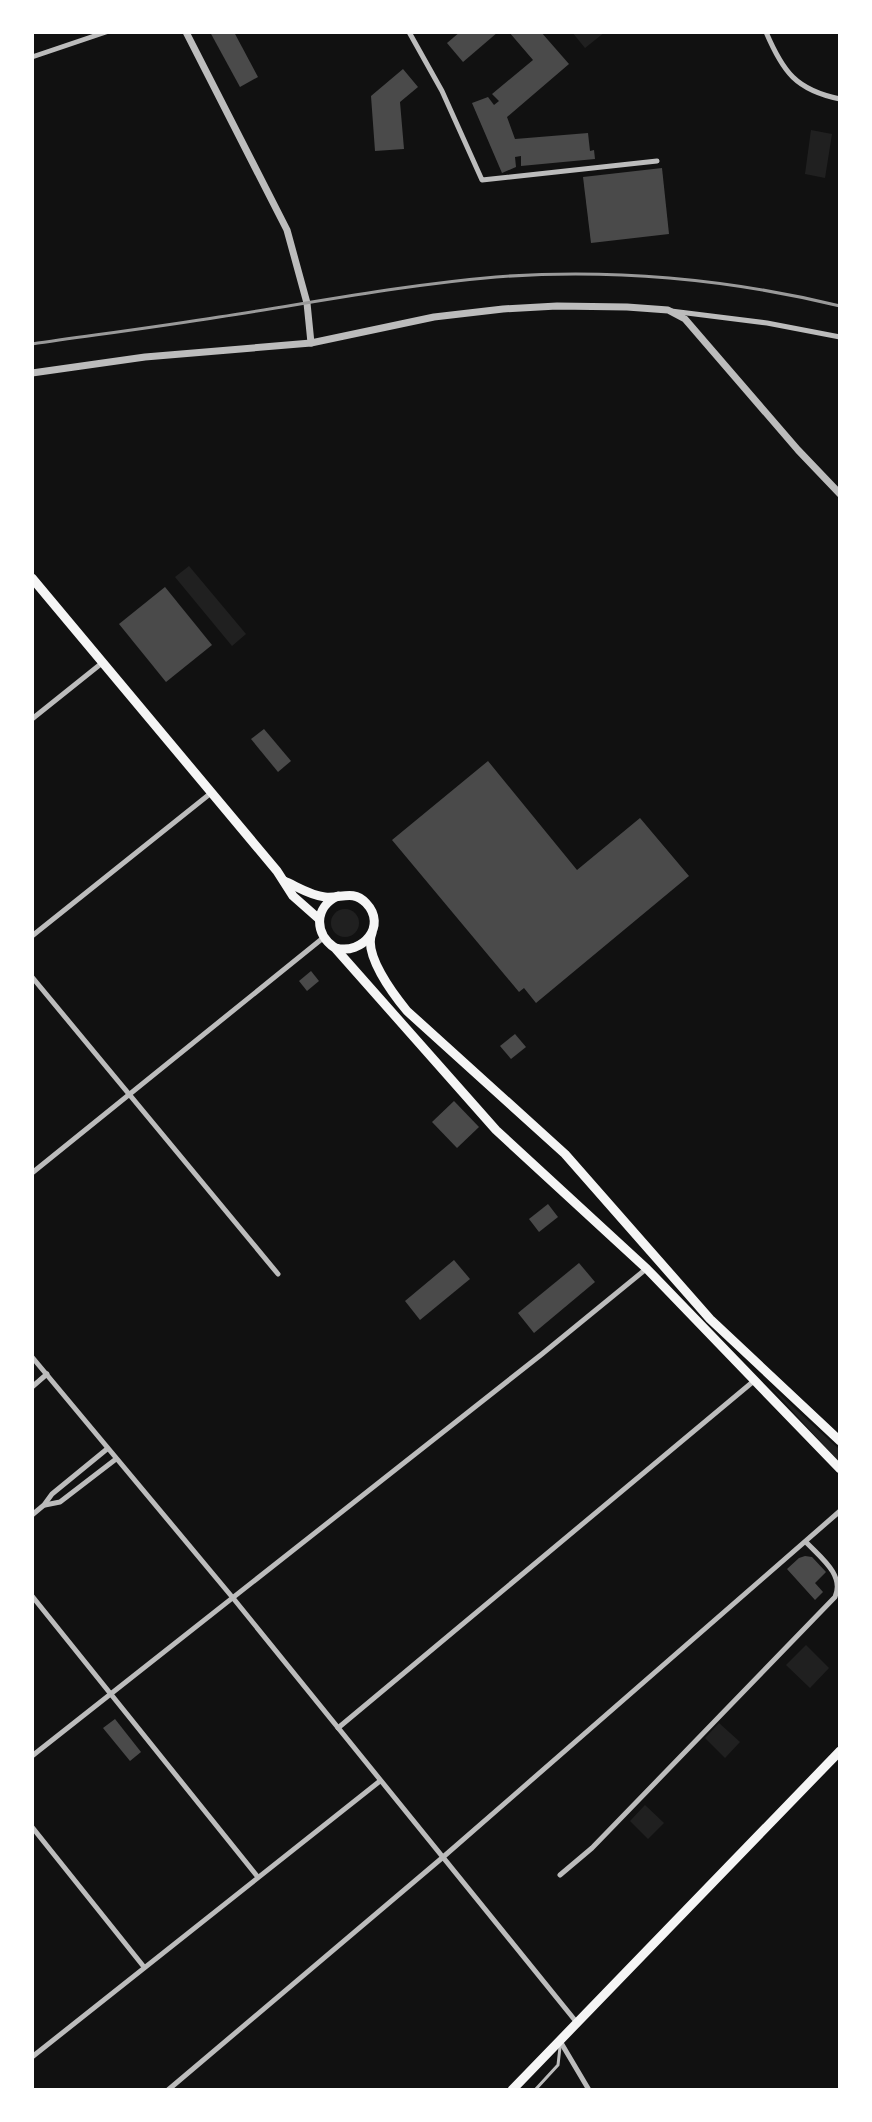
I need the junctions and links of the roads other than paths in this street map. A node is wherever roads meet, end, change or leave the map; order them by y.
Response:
1 (106, 32) edge
2 (186, 32) edge
3 (409, 32) edge
4 (766, 32) edge
5 (32, 57) edge
6 (840, 99) edge
7 (657, 161) dead end
8 (668, 310) junction
9 (840, 337) edge
10 (311, 343) junction
11 (32, 373) edge
12 (840, 494) edge
13 (32, 578) edge
14 (102, 663) junction
15 (32, 719) edge
16 (211, 793) junction
17 (284, 881) junction
18 (338, 896) junction
19 (319, 919) junction
20 (372, 933) junction
21 (32, 936) edge
22 (323, 938) junction
23 (333, 946) junction
24 (32, 977) edge
25 (130, 1097) junction
26 (32, 1173) edge
27 (647, 1269) junction
28 (278, 1274) dead end
29 (32, 1357) edge
30 (47, 1374) junction
31 (756, 1380) junction
32 (32, 1387) edge
33 (840, 1441) edge
34 (107, 1449) junction
35 (116, 1459) junction
36 (840, 1469) edge
37 (44, 1505) junction
38 (840, 1511) edge
39 (32, 1515) edge
40 (806, 1542) junction
41 (32, 1596) edge
42 (233, 1598) junction
43 (109, 1694) junction
44 (338, 1728) junction
45 (840, 1745) edge
46 (840, 1751) edge
47 (32, 1756) edge
48 (811, 1779) junction
49 (380, 1781) junction
50 (32, 1827) edge
51 (442, 1858) junction
52 (560, 1875) dead end
53 (257, 1876) junction
54 (144, 1967) junction
55 (578, 2024) junction
56 (560, 2041) junction
57 (32, 2058) edge
58 (168, 2090) edge
59 (512, 2090) edge
60 (535, 2090) edge
61 (589, 2090) edge

1 - 5 street
2 - 10 street
3 - 7 street
4 - 6 street
8 - 9 street
8 - 10 street
8 - 12 street
10 - 11 street
13 - 14 main road
14 - 15 street
14 - 16 main road
16 - 17 main road
16 - 21 street
17 - 18 main road
17 - 19 main road
18 - 19 main road
18 - 20 main road
19 - 22 main road
20 - 23 main road
20 - 33 main road
22 - 23 main road
22 - 25 street
23 - 27 main road
24 - 25 street
25 - 26 street
25 - 28 street
27 - 31 main road
27 - 42 street
29 - 30 street
30 - 32 street
30 - 34 street
31 - 36 main road
31 - 44 street
34 - 35 street
34 - 37 street
35 - 37 street
35 - 42 street
37 - 39 street
38 - 40 street
40 - 51 street
40 - 52 street
41 - 43 street
42 - 43 street
42 - 44 street
43 - 47 street
43 - 53 street
44 - 49 street
45 - 48 main road
46 - 48 main road
48 - 55 main road
49 - 51 street
49 - 53 street
50 - 54 street
51 - 55 street
51 - 58 street
53 - 54 street
54 - 57 street
55 - 56 main road
56 - 59 main road
56 - 60 lane
56 - 61 street

